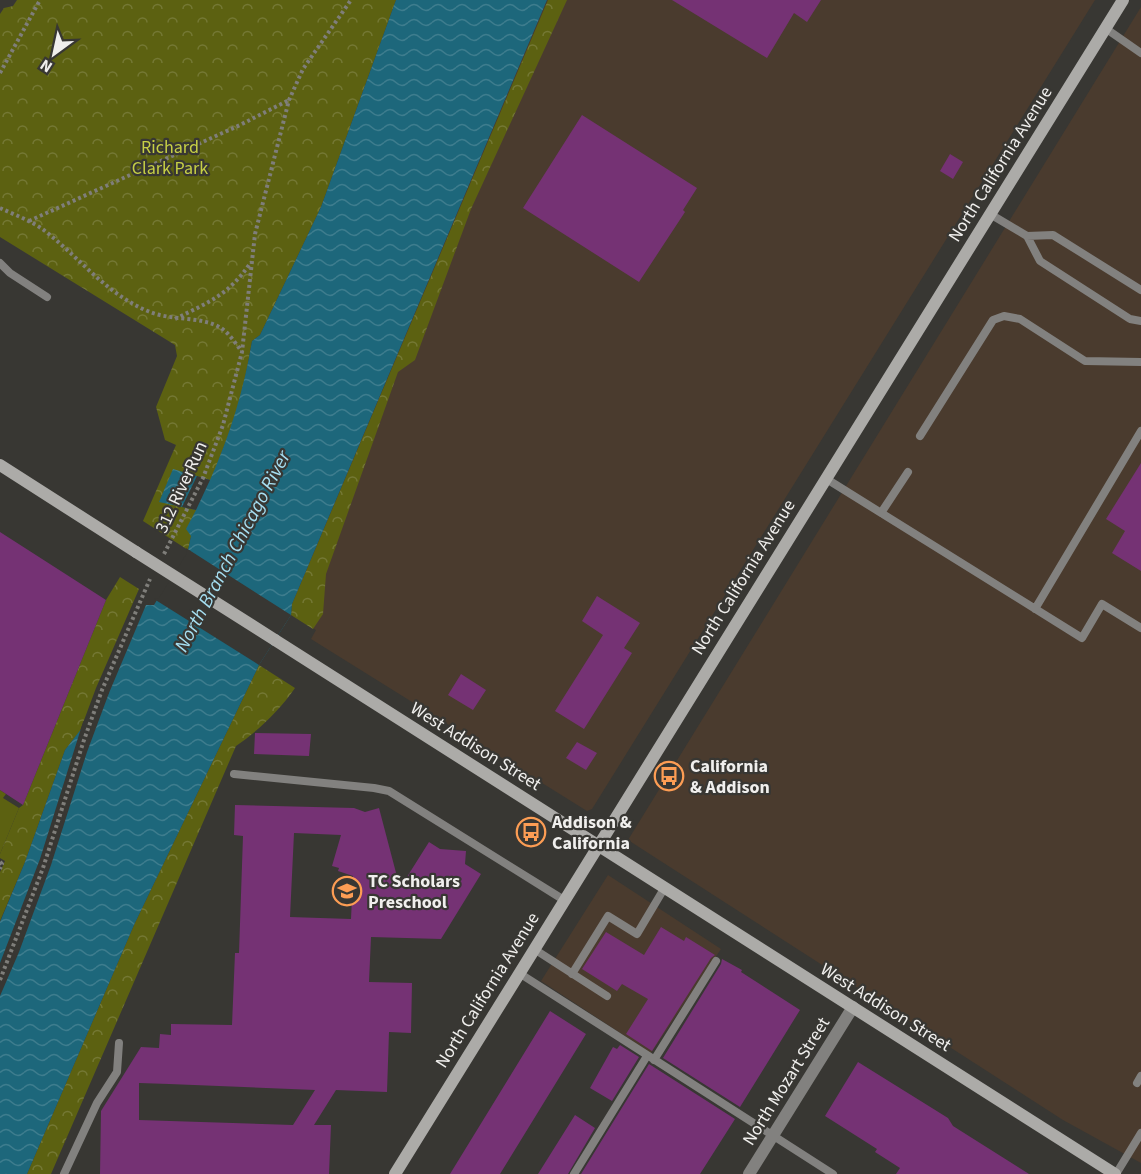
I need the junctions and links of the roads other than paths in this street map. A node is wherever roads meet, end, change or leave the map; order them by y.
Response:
1 (1123, 0) edge
2 (1105, 28) junction
3 (1141, 53) edge
4 (990, 214) junction
5 (1027, 236) junction
6 (0, 263) edge
7 (1141, 290) edge
8 (48, 297) dead end
9 (1141, 321) edge
10 (1141, 362) edge
11 (1141, 431) edge
12 (920, 436) dead end
13 (0, 465) edge
14 (908, 472) dead end
15 (825, 478) junction
16 (881, 513) junction
17 (1035, 609) junction
18 (1141, 628) edge
19 (234, 774) dead end
20 (598, 845) junction
21 (665, 887) junction
22 (564, 900) junction
23 (534, 949) junction
24 (716, 961) dead end
25 (519, 974) junction
26 (572, 974) junction
27 (607, 996) dead end
28 (853, 1007) junction
29 (119, 1043) dead end
30 (651, 1058) junction
31 (1141, 1133) edge
32 (772, 1136) junction
33 (1110, 1173) edge
34 (64, 1174) edge
35 (395, 1174) edge
36 (574, 1174) edge
37 (749, 1174) edge
38 (833, 1174) edge

1 - 2 street, North California Avenue
2 - 3 lane
2 - 4 street, North California Avenue
4 - 5 lane
4 - 15 street, North California Avenue
5 - 7 lane
5 - 9 lane
6 - 8 lane
10 - 12 lane
11 - 17 lane
13 - 20 street, West Addison Street, bridge
14 - 16 lane
15 - 16 lane
15 - 20 street, North California Avenue
16 - 17 lane
17 - 18 lane
19 - 22 lane
20 - 21 street, West Addison Street
20 - 22 street, North California Avenue
21 - 26 lane
21 - 28 street, West Addison Street
22 - 23 street, North California Avenue
23 - 25 street, North California Avenue
23 - 26 lane
24 - 30 lane
25 - 30 lane
25 - 35 street, North California Avenue
26 - 27 lane
28 - 32 street, North Mozart Street
28 - 33 street, West Addison Street
29 - 34 lane
30 - 32 lane
30 - 36 lane
31 - 33 lane
32 - 37 street, North Mozart Street
32 - 38 lane

